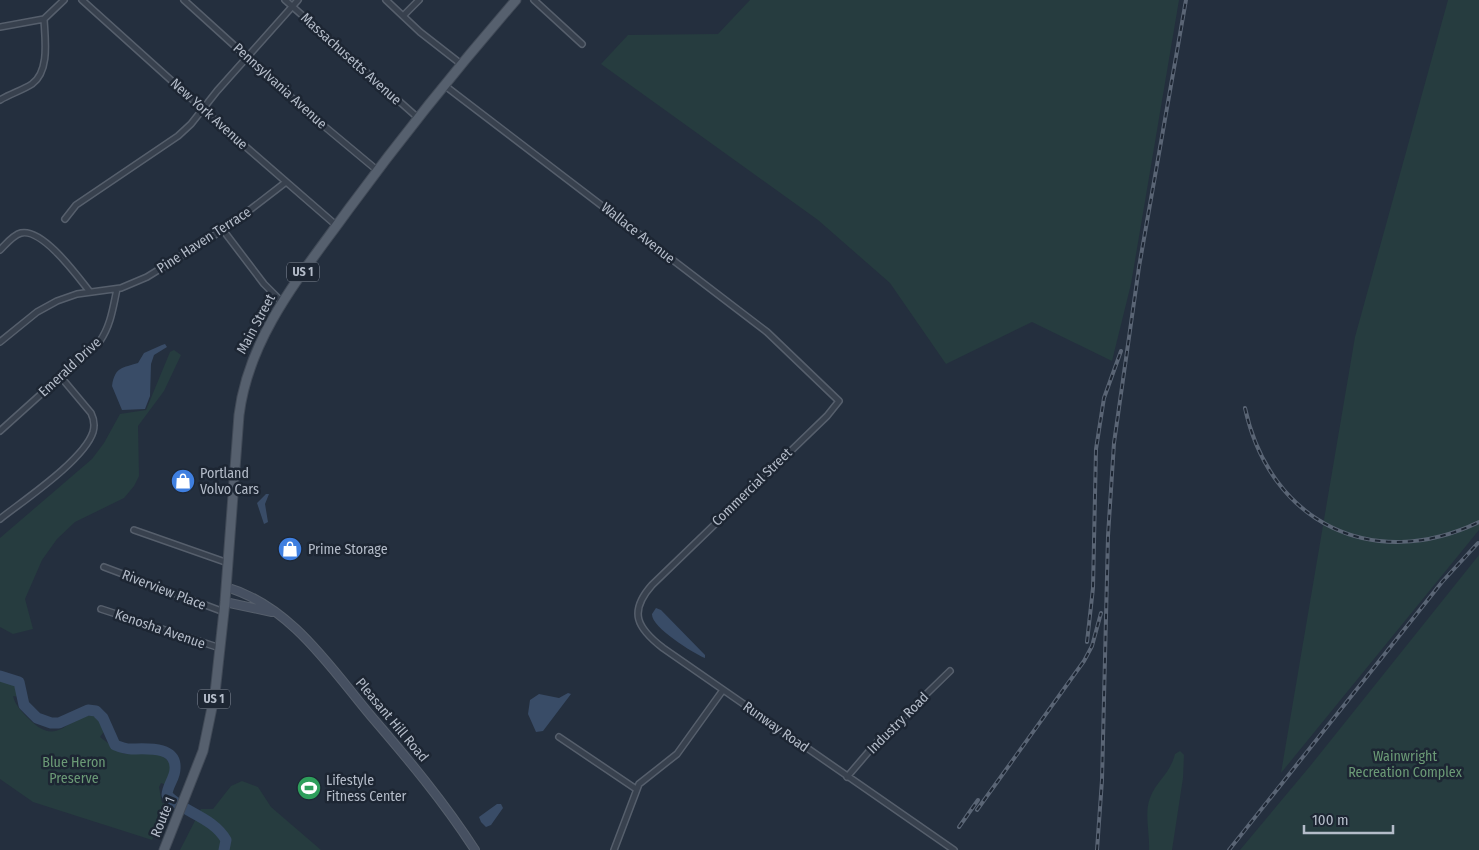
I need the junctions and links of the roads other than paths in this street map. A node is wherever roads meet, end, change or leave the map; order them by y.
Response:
1 (64, 0) edge
2 (82, 0) edge
3 (184, 0) edge
4 (285, 0) edge
5 (298, 0) edge
6 (386, 0) edge
7 (419, 0) edge
8 (516, 0) edge
9 (534, 0) edge
10 (292, 6) junction
11 (403, 16) junction
12 (44, 19) junction
13 (0, 27) edge
14 (582, 44) dead end
15 (247, 57) junction
16 (461, 64) junction
17 (444, 84) junction
18 (0, 100) edge
19 (203, 109) junction
20 (417, 117) junction
21 (378, 170) junction
22 (286, 182) junction
23 (64, 219) dead end
24 (337, 226) junction
25 (222, 230) junction
26 (0, 250) edge
27 (117, 289) junction
28 (90, 292) junction
29 (282, 302) junction
30 (0, 342) edge
31 (60, 376) junction
32 (827, 388) joint
33 (0, 431) edge
34 (0, 519) edge
35 (134, 530) dead end
36 (228, 563) junction
37 (104, 567) dead end
38 (652, 585) joint
39 (226, 587) junction
40 (225, 602) junction
41 (101, 609) dead end
42 (224, 612) junction
43 (280, 615) junction
44 (220, 648) junction
45 (950, 671) dead end
46 (723, 690) junction
47 (560, 738) dead end
48 (847, 777) junction
49 (636, 789) junction
50 (188, 794) joint
51 (164, 850) edge
52 (475, 850) edge
53 (614, 850) edge
54 (954, 850) edge

1 - 12 street
2 - 19 street, New York Avenue
3 - 15 street, Pennsylvania Avenue
4 - 10 street, Massachusetts Avenue
5 - 10 street
6 - 11 street
7 - 11 street
8 - 16 main road, Main Street / US 1
9 - 14 street
10 - 15 street
10 - 20 street, Massachusetts Avenue
11 - 16 street
12 - 13 street
12 - 18 street
15 - 19 street
15 - 21 street, Pennsylvania Avenue
16 - 17 main road, Main Street / US 1
17 - 20 main road, Main Street / US 1
17 - 32 street, Wallace Avenue
19 - 22 street, New York Avenue
19 - 23 street
20 - 21 main road, Main Street / US 1
21 - 24 main road, Main Street / US 1
22 - 24 street, New York Avenue
22 - 25 street, Pine Haven Terrace
24 - 29 main road, Main Street / US 1
25 - 27 street, Pine Haven Terrace
25 - 29 street
26 - 28 street
27 - 28 street, Pine Haven Terrace
27 - 31 street, Emerald Drive
28 - 30 street, Pine Haven Terrace
29 - 36 main road, Main Street / US 1
31 - 33 street, Emerald Drive
31 - 34 street
32 - 38 street, Commercial Street
35 - 36 street
36 - 39 main road, Main Street / US 1
37 - 42 street, Riverview Place
38 - 46 street, Runway Road
39 - 40 main road, Main Street / US 1
39 - 43 street, Pleasant Hill Road
40 - 42 main road, Main Street / US 1
40 - 43 street, Pleasant Hill Road
41 - 44 street, Kenosha Avenue
42 - 44 main road, Main Street / US 1
43 - 52 street, Pleasant Hill Road
44 - 50 main road, Main Street / US 1
45 - 48 street, Industry Road
46 - 48 street, Runway Road
46 - 49 street
47 - 49 street
48 - 54 street, Runway Road
49 - 53 street
50 - 51 main road, Route 1 / US 1

